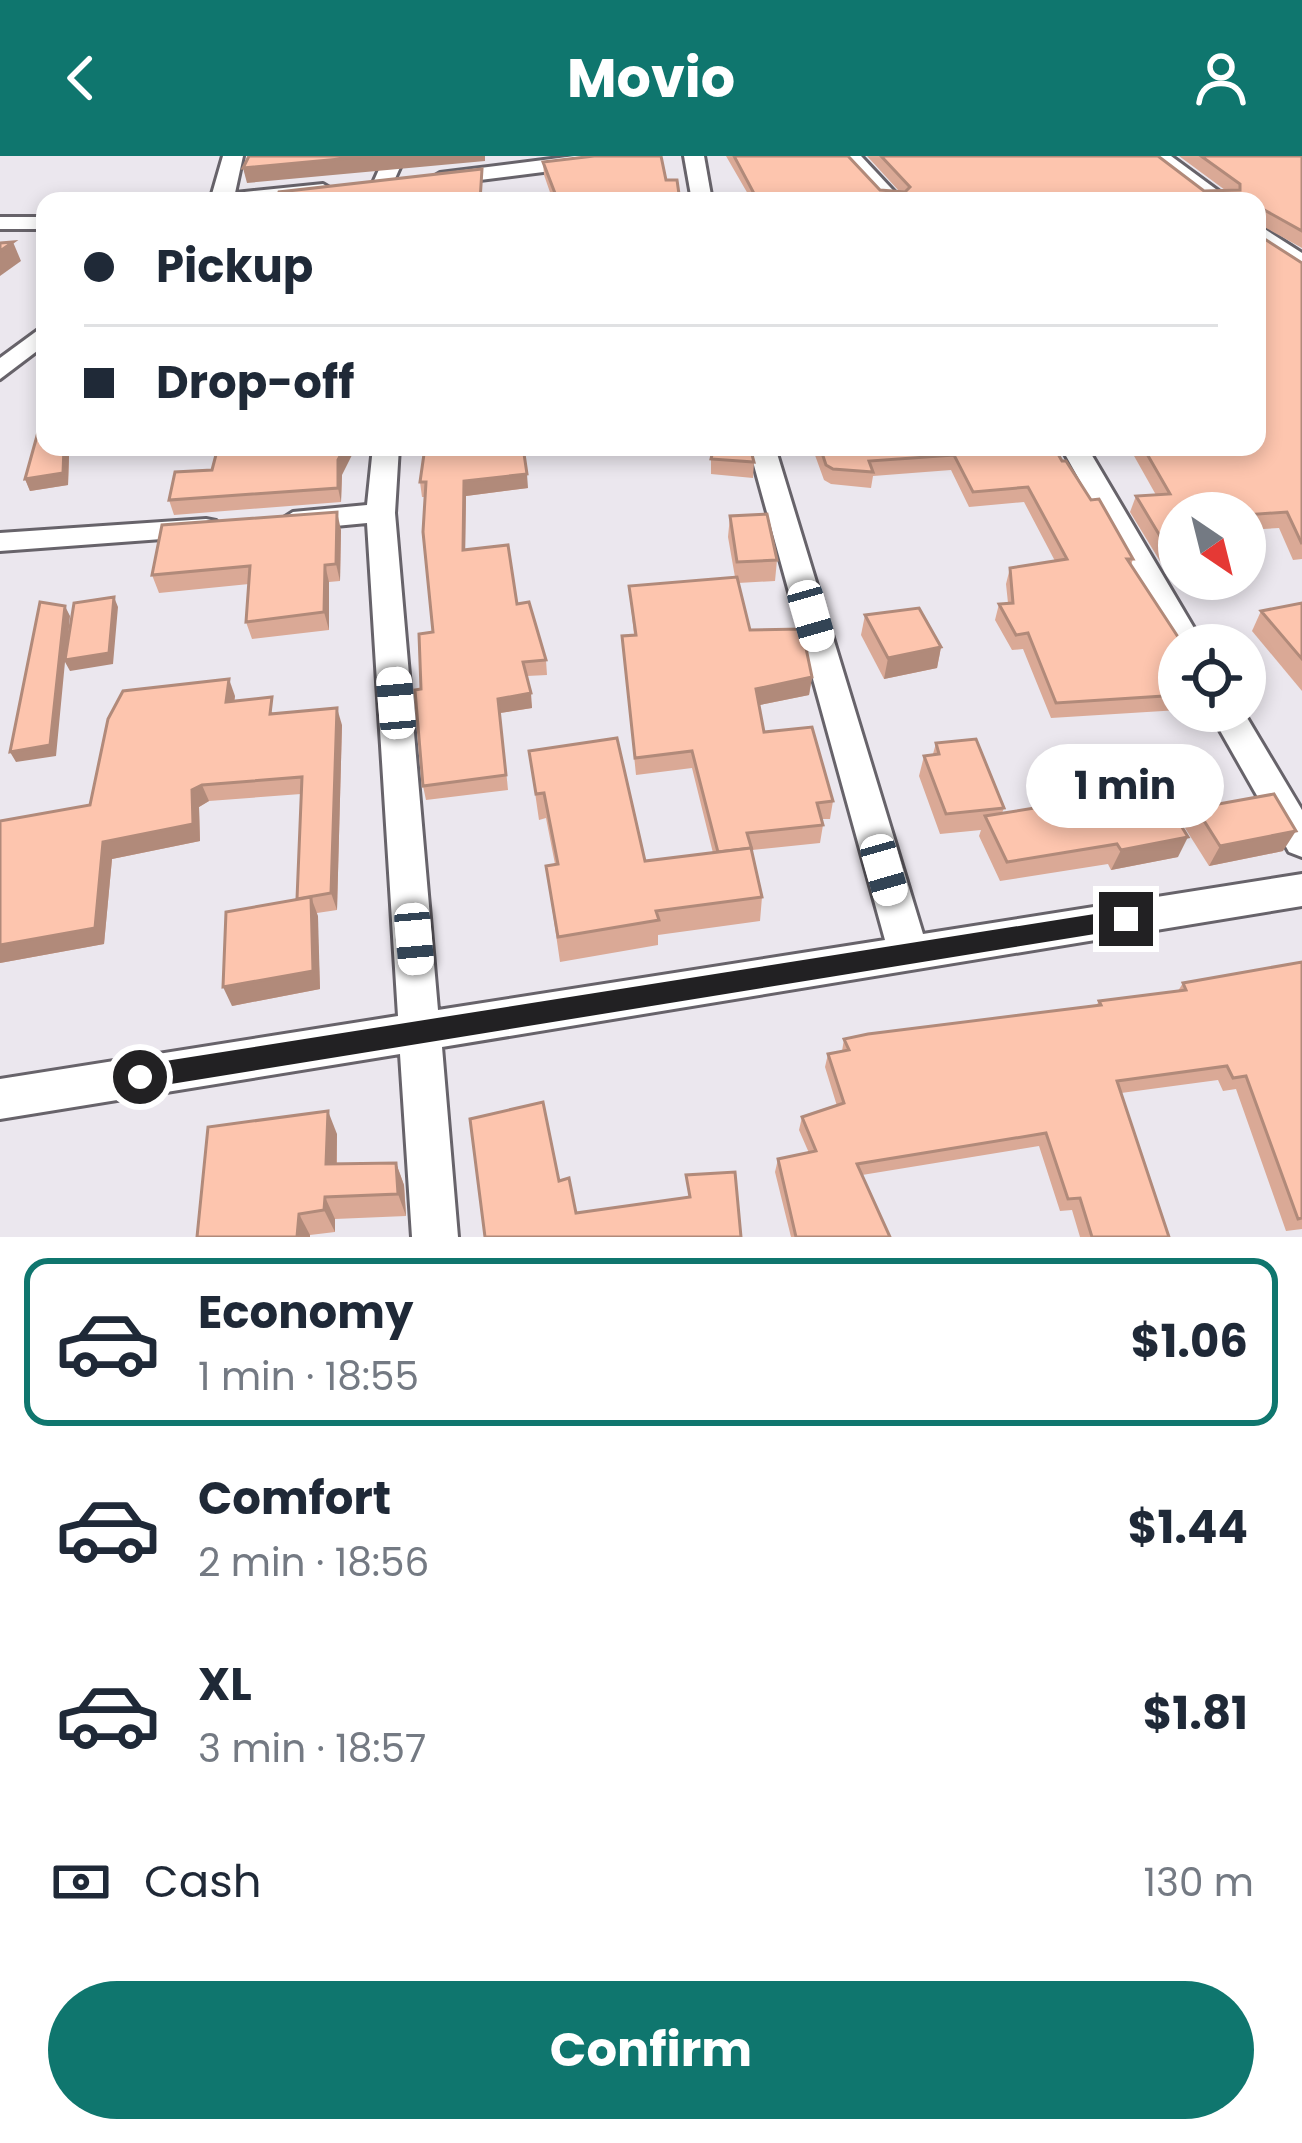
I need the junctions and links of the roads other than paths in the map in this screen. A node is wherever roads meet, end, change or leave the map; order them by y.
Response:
1 (233, 156) edge
2 (395, 156) edge
3 (622, 156) edge
4 (694, 156) edge
5 (850, 156) edge
6 (1154, 156) edge
7 (365, 185) junction
8 (224, 192) edge
9 (302, 192) edge
10 (700, 192) edge
11 (884, 192) edge
12 (1206, 192) edge
13 (0, 223) edge
14 (36, 224) edge
15 (1266, 239) edge
16 (1302, 267) edge
17 (36, 333) edge
18 (36, 338) edge
19 (0, 346) edge
20 (0, 371) edge
21 (385, 456) edge
22 (765, 456) edge
23 (1079, 456) edge
24 (381, 513) junction
25 (271, 522) edge
26 (226, 526) edge
27 (0, 542) edge
28 (1176, 624) edge
29 (1238, 732) edge
30 (1302, 842) edge
31 (1302, 890) edge
32 (909, 955) junction
33 (421, 1034) junction
34 (0, 1099) edge
35 (435, 1237) edge

1 - 8 street
2 - 7 street
3 - 7 street
4 - 10 street
5 - 11 street
6 - 12 street
7 - 9 street
13 - 14 street
15 - 16 street
17 - 19 street
18 - 20 street
21 - 24 street
22 - 32 street
23 - 28 street
24 - 25 street
24 - 33 street
26 - 27 street
29 - 30 street
31 - 32 street
32 - 33 street
33 - 34 street
33 - 35 street

